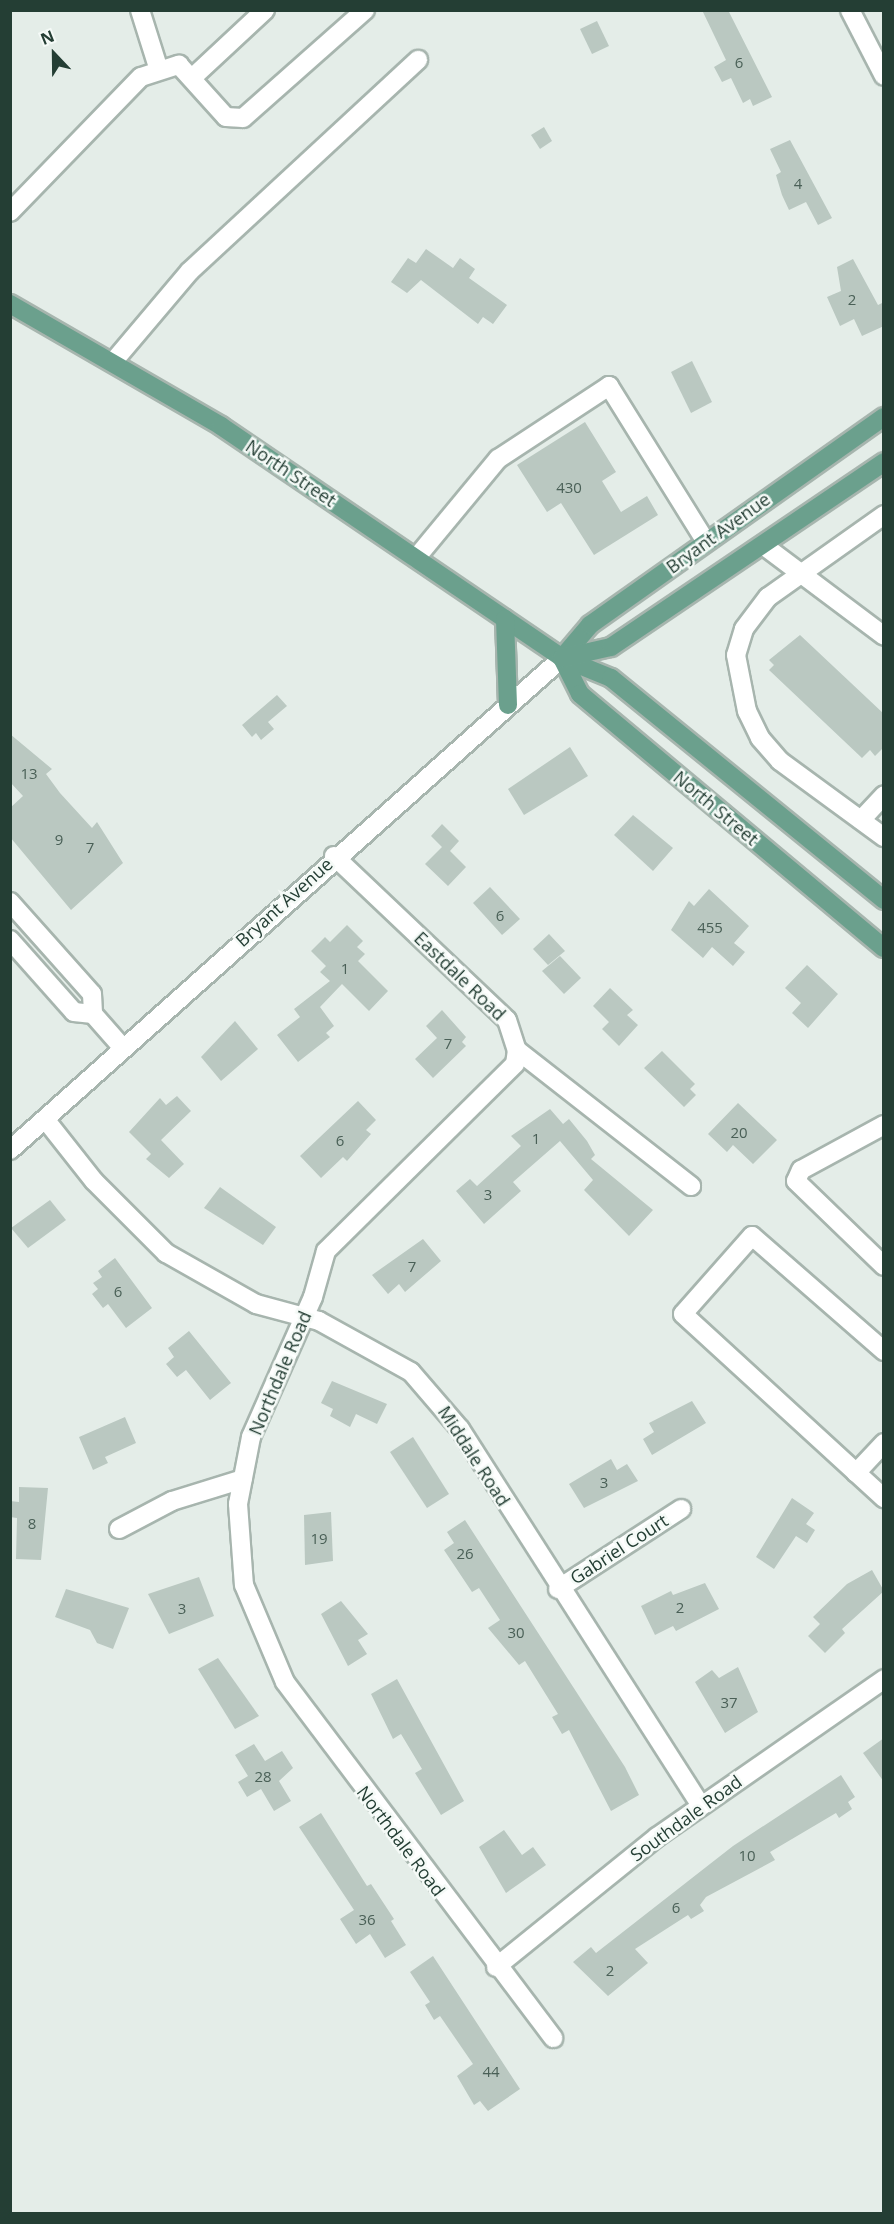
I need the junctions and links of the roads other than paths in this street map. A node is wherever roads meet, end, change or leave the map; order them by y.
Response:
1 (140, 10) edge
2 (265, 10) edge
3 (365, 10) edge
4 (852, 11) edge
5 (418, 60) dead end
6 (158, 68) junction
7 (884, 75) edge
8 (192, 78) junction
9 (10, 212) edge
10 (10, 304) edge
11 (113, 363) junction
12 (884, 417) edge
13 (884, 462) edge
14 (884, 515) edge
15 (706, 542) junction
16 (763, 545) junction
17 (417, 558) junction
18 (798, 574) junction
19 (506, 620) junction
20 (884, 636) edge
21 (562, 658) junction
22 (508, 705) junction
23 (884, 795) edge
24 (861, 820) junction
25 (884, 837) edge
26 (334, 856) junction
27 (884, 900) edge
28 (10, 902) edge
29 (10, 940) edge
30 (884, 948) edge
31 (93, 1014) junction
32 (122, 1047) junction
33 (518, 1050) junction
34 (45, 1119) junction
35 (884, 1125) edge
36 (10, 1150) edge
37 (691, 1186) dead end
38 (884, 1266) edge
39 (304, 1317) junction
40 (884, 1351) edge
41 (882, 1448) edge
42 (856, 1473) junction
43 (243, 1479) junction
44 (884, 1498) edge
45 (681, 1509) dead end
46 (119, 1529) dead end
47 (558, 1589) junction
48 (884, 1679) edge
49 (701, 1806) junction
50 (496, 1967) junction
51 (553, 2038) dead end

1 - 6 street
2 - 8 street
3 - 8 street
4 - 7 street
5 - 11 street
6 - 8 street
6 - 9 street
10 - 11 main road, North Street
11 - 17 main road, North Street
12 - 15 main road, Bryant Avenue
13 - 16 main road, Bryant Avenue
14 - 18 street
15 - 17 street
15 - 21 main road, Bryant Avenue
16 - 18 street
16 - 21 main road, Bryant Avenue
17 - 19 main road, North Street
18 - 20 street
18 - 24 street
19 - 21 main road, North Street
19 - 22 main road
21 - 22 street, Bryant Avenue
21 - 27 main road, North Street
21 - 30 main road, North Street
22 - 26 street, Bryant Avenue
23 - 24 street
24 - 25 street
26 - 32 street, Bryant Avenue
26 - 33 street, Eastdale Road
28 - 31 street
29 - 31 street
31 - 32 street
32 - 34 street, Bryant Avenue
33 - 37 street
33 - 39 street, Northdale Road
34 - 36 street, Bryant Avenue
34 - 39 street, Middale Road
35 - 38 street
39 - 43 street, Northdale Road
39 - 47 street, Middale Road
40 - 42 street
41 - 42 street
42 - 44 street
43 - 46 street
43 - 50 street, Northdale Road
45 - 47 street, Gabriel Court
47 - 49 street, Middale Road
48 - 49 street, Southdale Road
49 - 50 street, Southdale Road
50 - 51 street, Northdale Road

